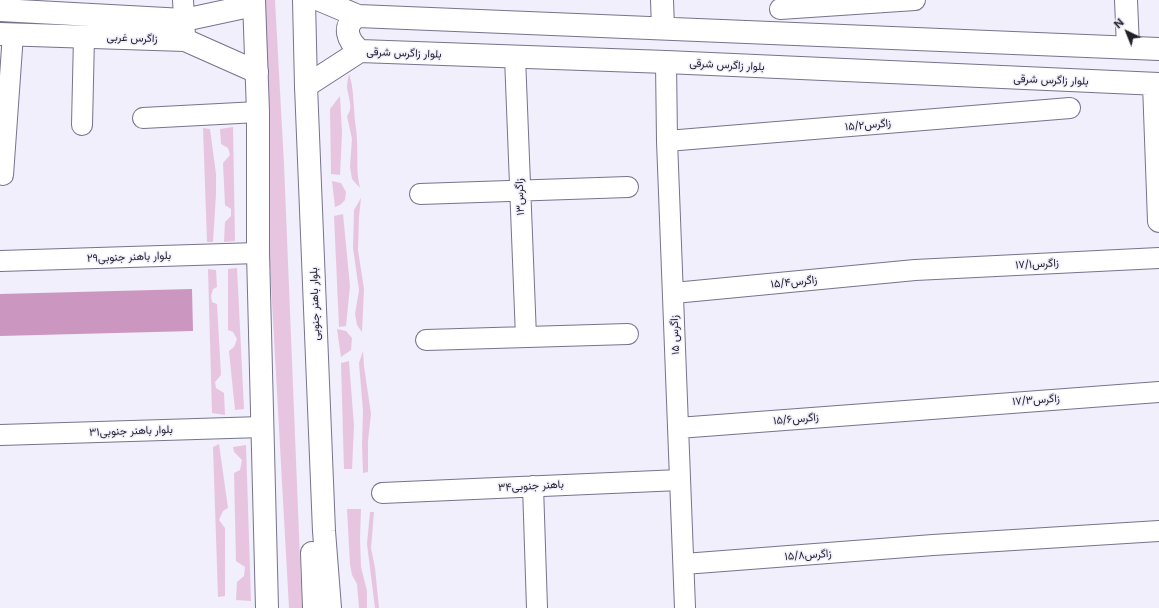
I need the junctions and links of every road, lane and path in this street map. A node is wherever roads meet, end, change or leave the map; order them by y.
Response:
1 (304, 0) edge
2 (320, 0) edge
3 (662, 0) edge
4 (916, 0) edge
5 (1126, 0) edge
6 (254, 2) edge
7 (780, 9) dead end
8 (0, 10) edge
9 (358, 16) junction
10 (184, 20) edge
11 (663, 28) junction
12 (7, 34) edge
13 (84, 37) junction
14 (903, 39) junction
15 (1128, 47) junction
16 (1159, 49) edge
17 (360, 51) junction
18 (515, 57) junction
19 (666, 62) junction
20 (257, 72) junction
21 (901, 74) junction
22 (1157, 84) edge
23 (306, 86) junction
24 (1070, 108) dead end
25 (258, 112) junction
26 (143, 118) dead end
27 (82, 125) dead end
28 (667, 141) junction
29 (3, 175) dead end
30 (628, 187) dead end
31 (520, 190) junction
32 (420, 194) dead end
33 (1159, 221) edge
34 (258, 253) junction
35 (1159, 258) edge
36 (0, 261) edge
37 (915, 270) joint
38 (674, 293) junction
39 (628, 334) dead end
40 (526, 337) junction
41 (426, 340) dead end
42 (318, 371) junction
43 (261, 375) junction
44 (1159, 392) edge
45 (913, 409) joint
46 (262, 427) junction
47 (678, 428) junction
48 (0, 435) edge
49 (680, 480) junction
50 (533, 486) junction
51 (382, 493) dead end
52 (1159, 531) edge
53 (684, 564) junction
54 (267, 608) edge
55 (281, 608) edge
56 (314, 608) edge
57 (330, 608) edge
58 (537, 608) edge
59 (685, 608) edge

1 - 23 main road, بلوار باهنر جنوبی
2 - 9 main road
3 - 11 main road
4 - 7 street
5 - 15 main road
6 - 10 main road, زاگرس غربی
6 - 20 main road
8 - 10 main road, زاگرس غربی
9 - 11 main road
9 - 17 main road
10 - 13 main road, زاگرس غربی
10 - 20 main road, زاگرس غربی
11 - 14 main road
12 - 13 main road, زاگرس غربی
12 - 29 street
13 - 27 street
14 - 15 main road
14 - 21 main road
15 - 16 main road
17 - 18 main road, بلوار زاگرس شرقی
17 - 23 main road, بلوار زاگرس شرقی
18 - 19 main road, بلوار زاگرس شرقی
18 - 31 street, زاگرس۱۳
19 - 21 main road, بلوار زاگرس شرقی
19 - 28 street, زاگرس ۱۵
20 - 25 main road
21 - 22 main road, بلوار زاگرس شرقی
22 - 33 main road
23 - 42 main road, بلوار باهنر جنوبی
24 - 28 street, زاگرس۱۵/۲
25 - 26 street
25 - 34 main road
28 - 38 street, زاگرس ۱۵
30 - 31 street
31 - 32 street
31 - 40 street, زاگرس۱۳
34 - 36 street, بلوار باهنر جنوبی۲۹
34 - 43 main road
35 - 37 street, زاگرس۱۷/۱
37 - 38 street, زاگرس۱۵/۴
38 - 47 street, زاگرس ۱۵
39 - 40 street
40 - 41 street
42 - 56 main road
42 - 57 main road, بلوار باهنر جنوبی
43 - 46 main road
43 - 55 main road
44 - 45 street, زاگرس۱۷/۳
45 - 47 street, زاگرس۱۵/۶
46 - 48 street, بلوار باهنر جنوبی۳۱
46 - 54 main road
47 - 49 street, زاگرس ۱۵
49 - 50 street, باهنر جنوبی۳۴
49 - 53 street, زاگرس ۱۵
50 - 51 street, باهنر جنوبی۳۴
50 - 58 street
52 - 53 street, زاگرس۱۵/۸
53 - 59 street, زاگرس ۱۵

